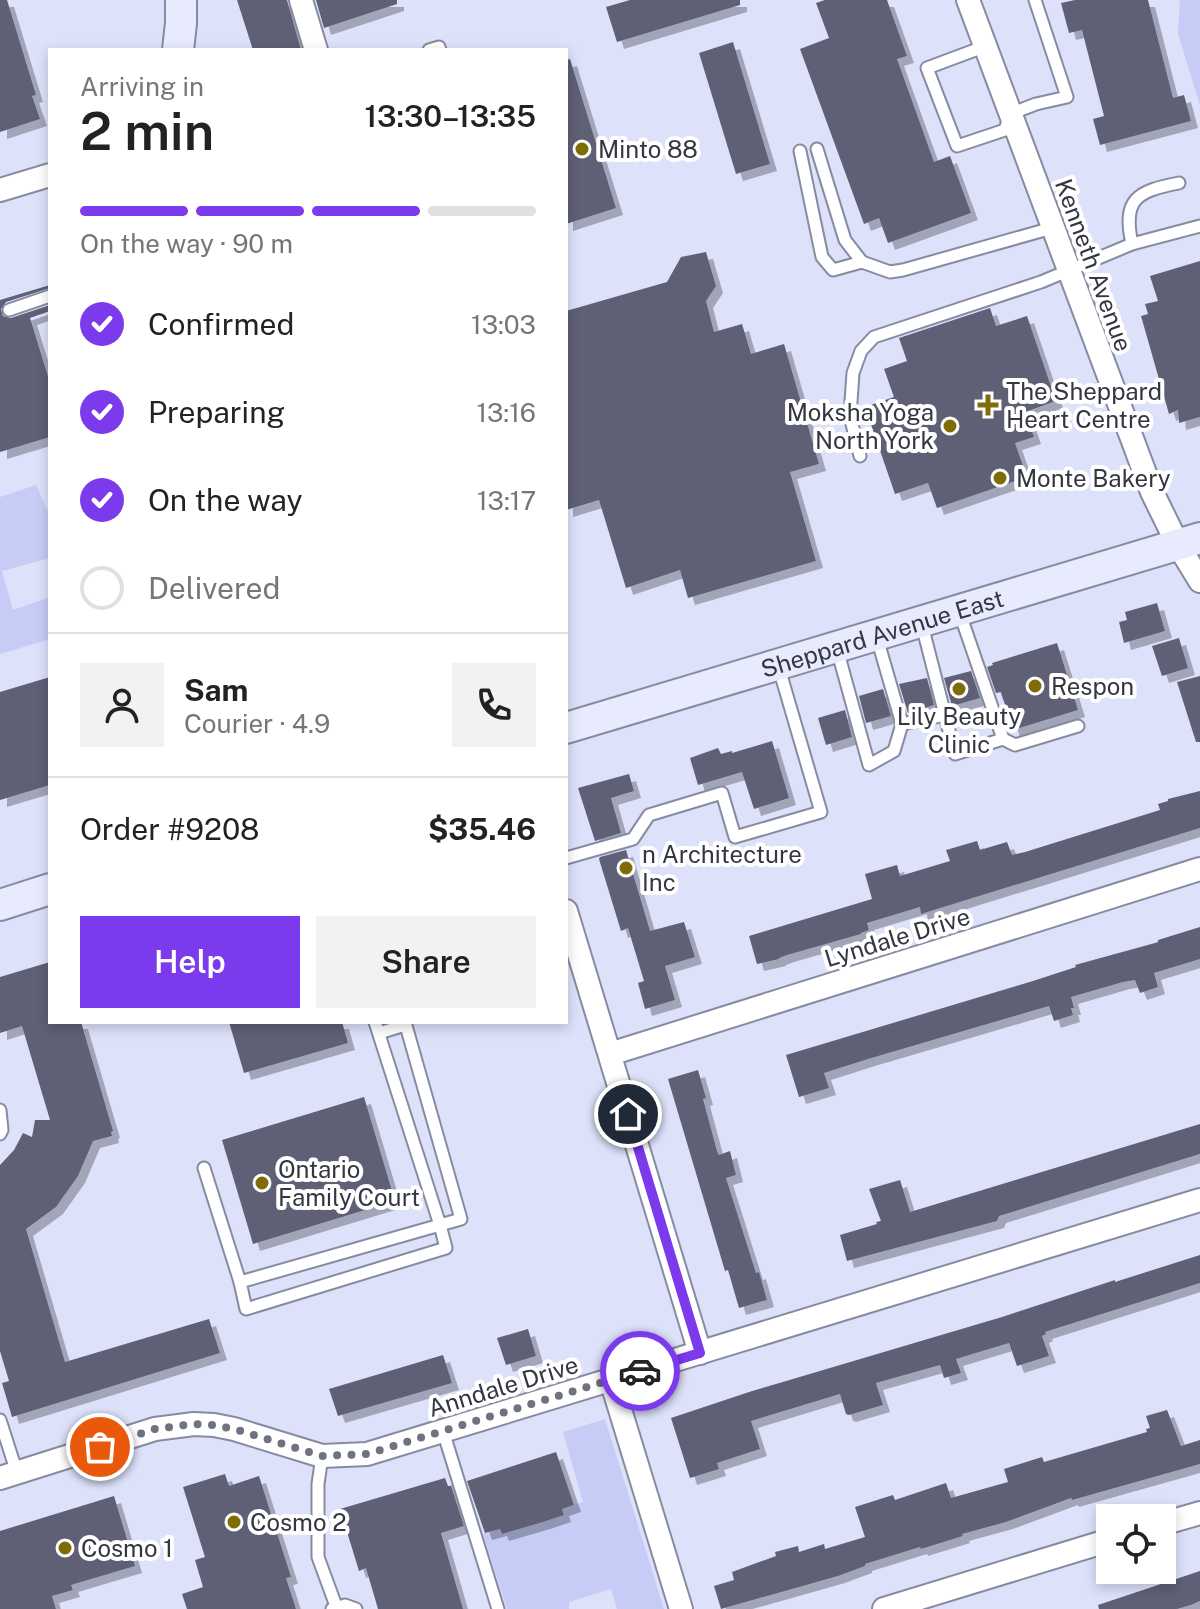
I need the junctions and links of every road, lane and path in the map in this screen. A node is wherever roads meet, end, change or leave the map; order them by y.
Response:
1 (181, 0) edge
2 (301, 0) edge
3 (1035, 0) edge
4 (972, 3) edge
5 (986, 46) junction
6 (178, 48) edge
7 (315, 48) edge
8 (1010, 114) junction
9 (817, 149) dead end
10 (800, 151) dead end
11 (48, 176) edge
12 (1179, 183) dead end
13 (0, 190) edge
14 (1200, 226) edge
15 (1052, 228) junction
16 (1132, 244) junction
17 (862, 262) junction
18 (1069, 271) junction
19 (48, 297) edge
20 (9, 310) dead end
21 (860, 456) dead end
22 (1189, 541) edge
23 (1200, 581) edge
24 (958, 611) junction
25 (921, 622) junction
26 (876, 635) junction
27 (837, 648) junction
28 (778, 665) junction
29 (945, 715) junction
30 (902, 724) junction
31 (1078, 726) dead end
32 (568, 727) edge
33 (1003, 739) junction
34 (568, 857) edge
35 (1200, 869) edge
36 (48, 890) edge
37 (0, 905) edge
38 (568, 918) edge
39 (399, 1024) edge
40 (405, 1024) edge
41 (377, 1028) edge
42 (610, 1054) junction
43 (0, 1110) edge
44 (0, 1134) edge
45 (204, 1168) dead end
46 (1200, 1200) edge
47 (440, 1225) junction
48 (240, 1282) junction
49 (700, 1353) junction
50 (611, 1380) junction
51 (0, 1420) edge
52 (443, 1431) junction
53 (322, 1456) junction
54 (8, 1476) edge
55 (1200, 1513) edge
56 (1176, 1520) edge
57 (1096, 1544) edge
58 (334, 1608) edge
59 (356, 1609) edge
60 (498, 1609) edge
61 (681, 1609) edge
62 (884, 1609) edge

1 - 6 main road
2 - 7 street
3 - 8 lane
4 - 5 street, Kenneth Avenue
5 - 8 street, Kenneth Avenue
5 - 8 lane
8 - 15 street, Kenneth Avenue
9 - 17 lane
10 - 17 lane
11 - 13 street
12 - 16 lane
14 - 16 lane
15 - 17 lane
15 - 18 street, Kenneth Avenue
16 - 18 lane
18 - 21 lane
18 - 22 street, Kenneth Avenue
19 - 20 lane
22 - 23 street, Kenneth Avenue
22 - 24 main road, Sheppard Avenue East
24 - 25 main road, Sheppard Avenue East
24 - 33 lane
25 - 26 main road, Sheppard Avenue East
25 - 29 lane
26 - 27 main road, Sheppard Avenue East
26 - 30 lane
27 - 28 main road, Sheppard Avenue East
27 - 30 lane
28 - 32 main road, Sheppard Avenue East
28 - 34 lane
29 - 30 lane
29 - 33 lane
31 - 33 lane
35 - 42 street, Lyndale Drive
36 - 37 main road
38 - 42 street
39 - 41 lane
40 - 47 lane
41 - 47 lane
42 - 49 street
43 - 44 lane
45 - 48 lane
46 - 49 street, Anndale Drive
47 - 48 lane
47 - 48 lane
49 - 50 street, Anndale Drive
50 - 52 street, Anndale Drive
50 - 61 street
51 - 54 lane
52 - 53 street, Anndale Drive
52 - 60 lane
53 - 54 street, Anndale Drive
53 - 58 lane
55 - 56 street
57 - 62 street
58 - 59 lane

